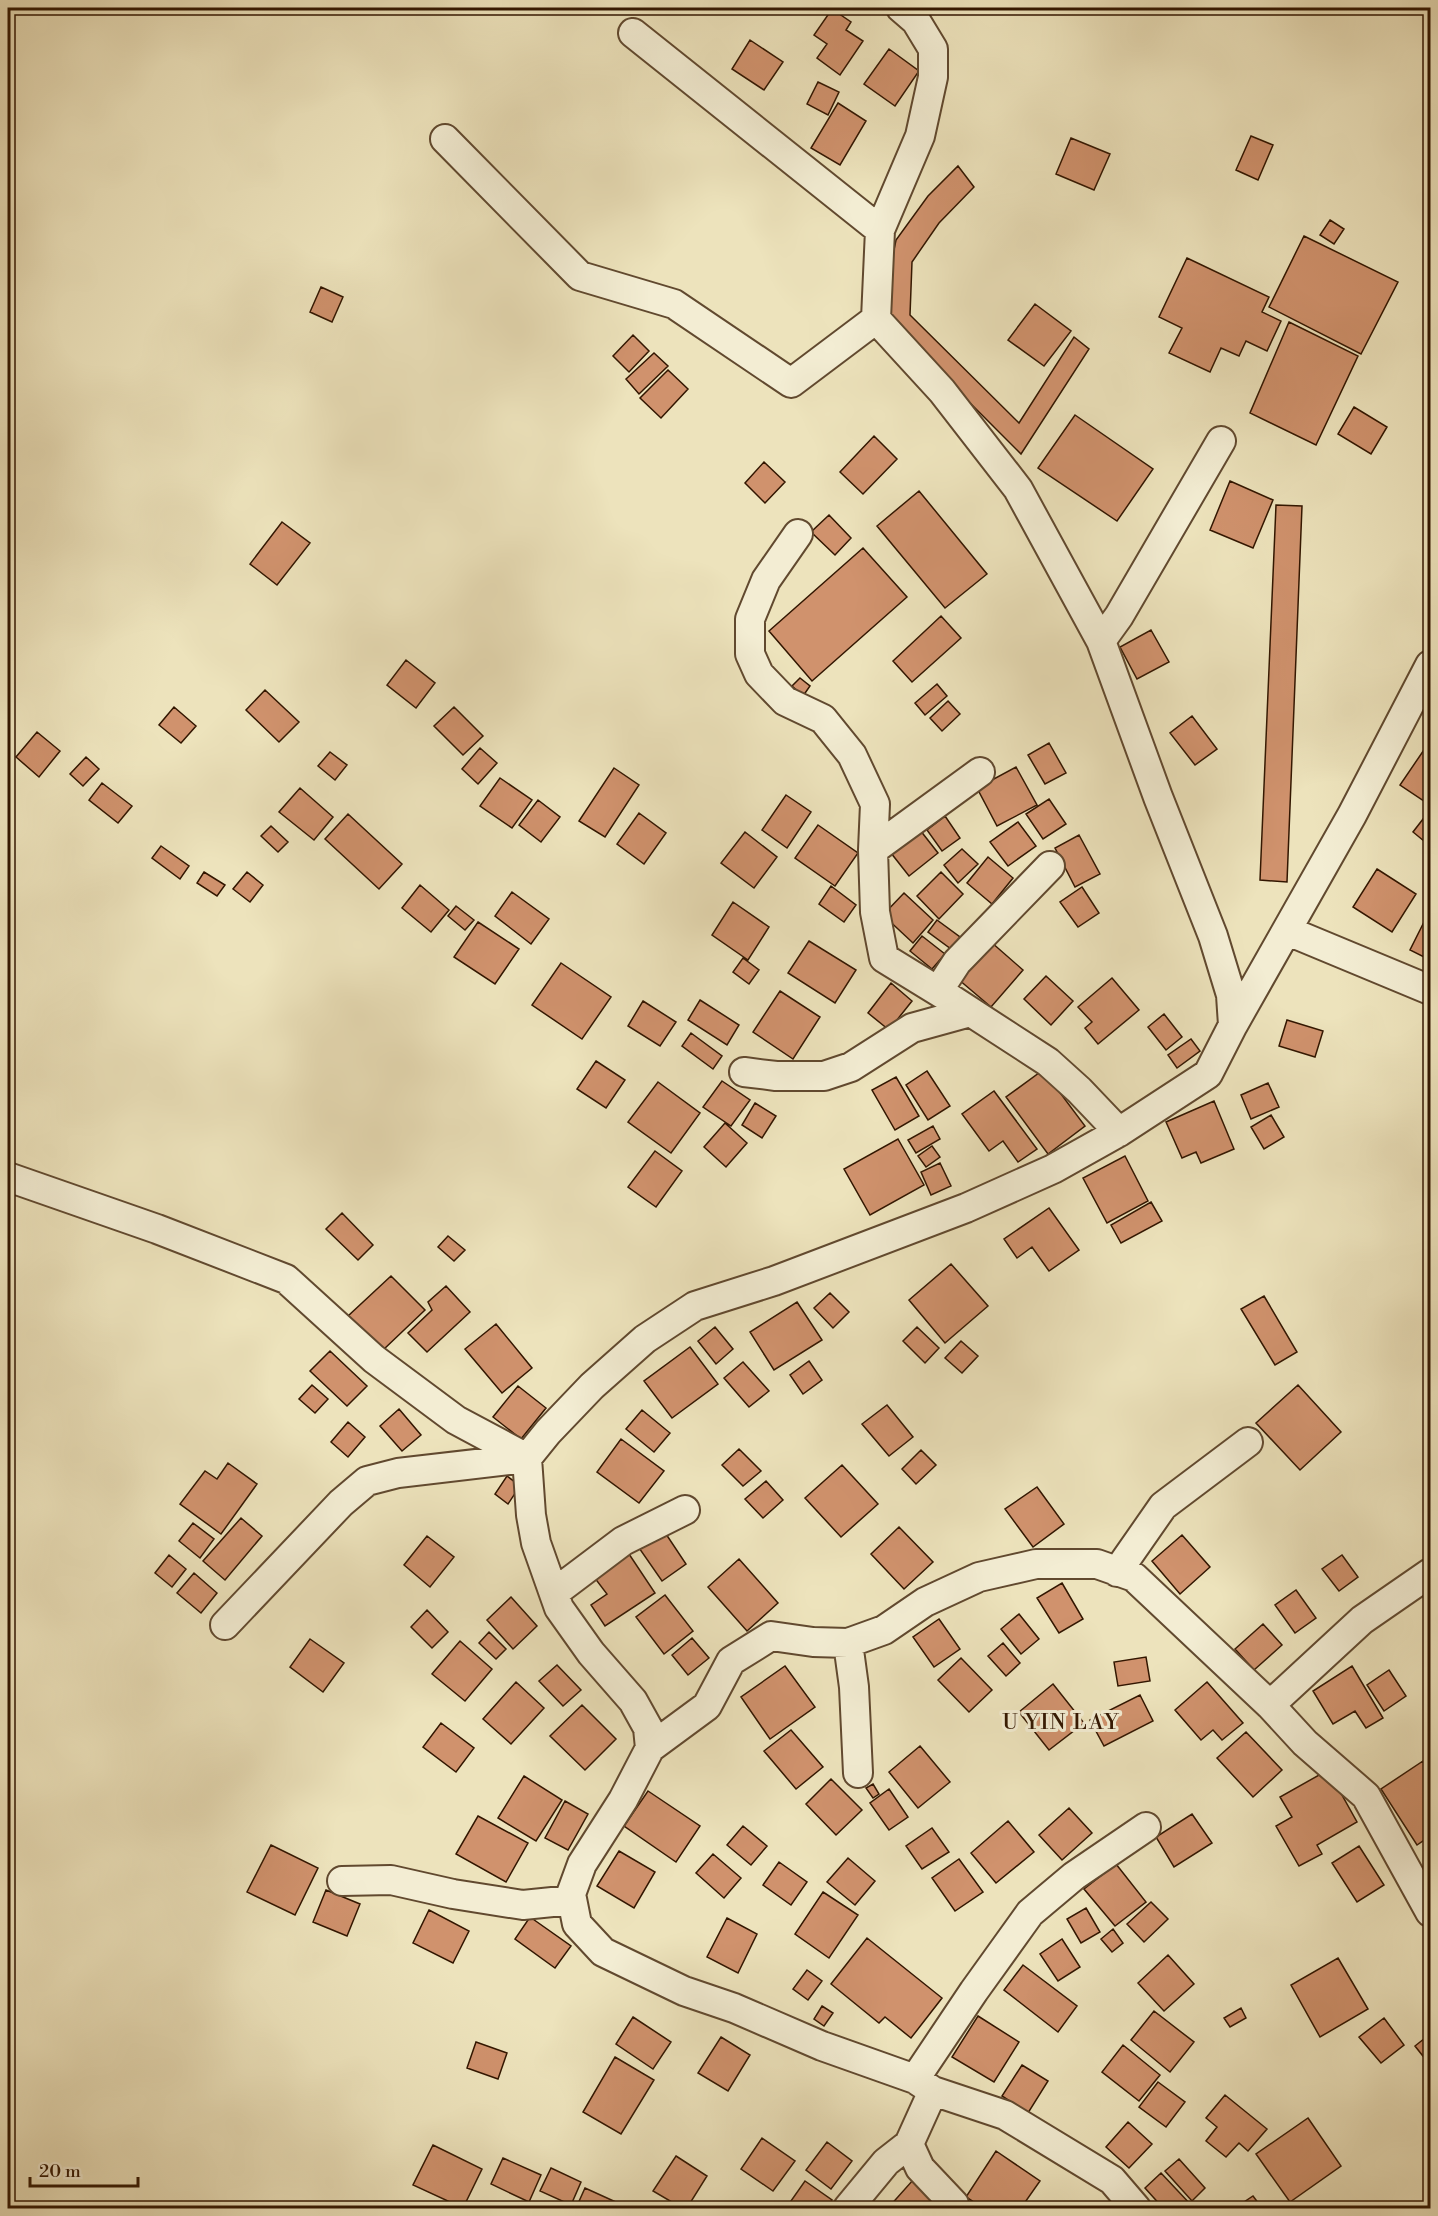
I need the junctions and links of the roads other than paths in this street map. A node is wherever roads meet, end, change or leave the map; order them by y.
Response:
1 (901, 8) edge
2 (633, 33) dead end
3 (445, 139) dead end
4 (880, 230) junction
5 (876, 319) junction
6 (1221, 441) dead end
7 (798, 534) dead end
8 (1101, 641) junction
9 (1431, 665) edge
10 (980, 772) dead end
11 (873, 850) junction
12 (1050, 866) dead end
13 (1288, 931) junction
14 (1431, 990) edge
15 (938, 992) junction
16 (970, 1012) junction
17 (1233, 1025) junction
18 (744, 1072) dead end
19 (1119, 1132) junction
20 (8, 1177) edge
21 (1248, 1442) dead end
22 (527, 1458) junction
23 (685, 1510) dead end
24 (1117, 1572) junction
25 (1431, 1573) edge
26 (554, 1593) junction
27 (225, 1625) dead end
28 (848, 1643) junction
29 (1270, 1705) junction
30 (650, 1748) junction
31 (858, 1773) dead end
32 (1146, 1827) dead end
33 (342, 1881) dead end
34 (572, 1900) junction
35 (1431, 1912) edge
36 (924, 2085) junction
37 (909, 2144) junction
38 (848, 2208) edge
39 (950, 2208) edge
40 (1136, 2208) edge

1 - 4 street
2 - 4 street
3 - 5 street
4 - 5 street
5 - 8 street
6 - 8 street
7 - 11 street
8 - 17 street
9 - 13 street
10 - 11 street
11 - 15 street
12 - 15 street
13 - 14 street
13 - 17 street
15 - 16 street
16 - 18 street
16 - 19 street
17 - 19 street
19 - 22 street
20 - 22 street
21 - 24 street
22 - 26 street
22 - 27 street
23 - 26 street
24 - 28 street
24 - 29 street
25 - 29 street
26 - 30 street
28 - 30 street
28 - 31 street
29 - 35 street
30 - 34 street
32 - 36 street
33 - 34 street
34 - 36 street
36 - 37 street
36 - 40 street
37 - 38 street
37 - 39 street

